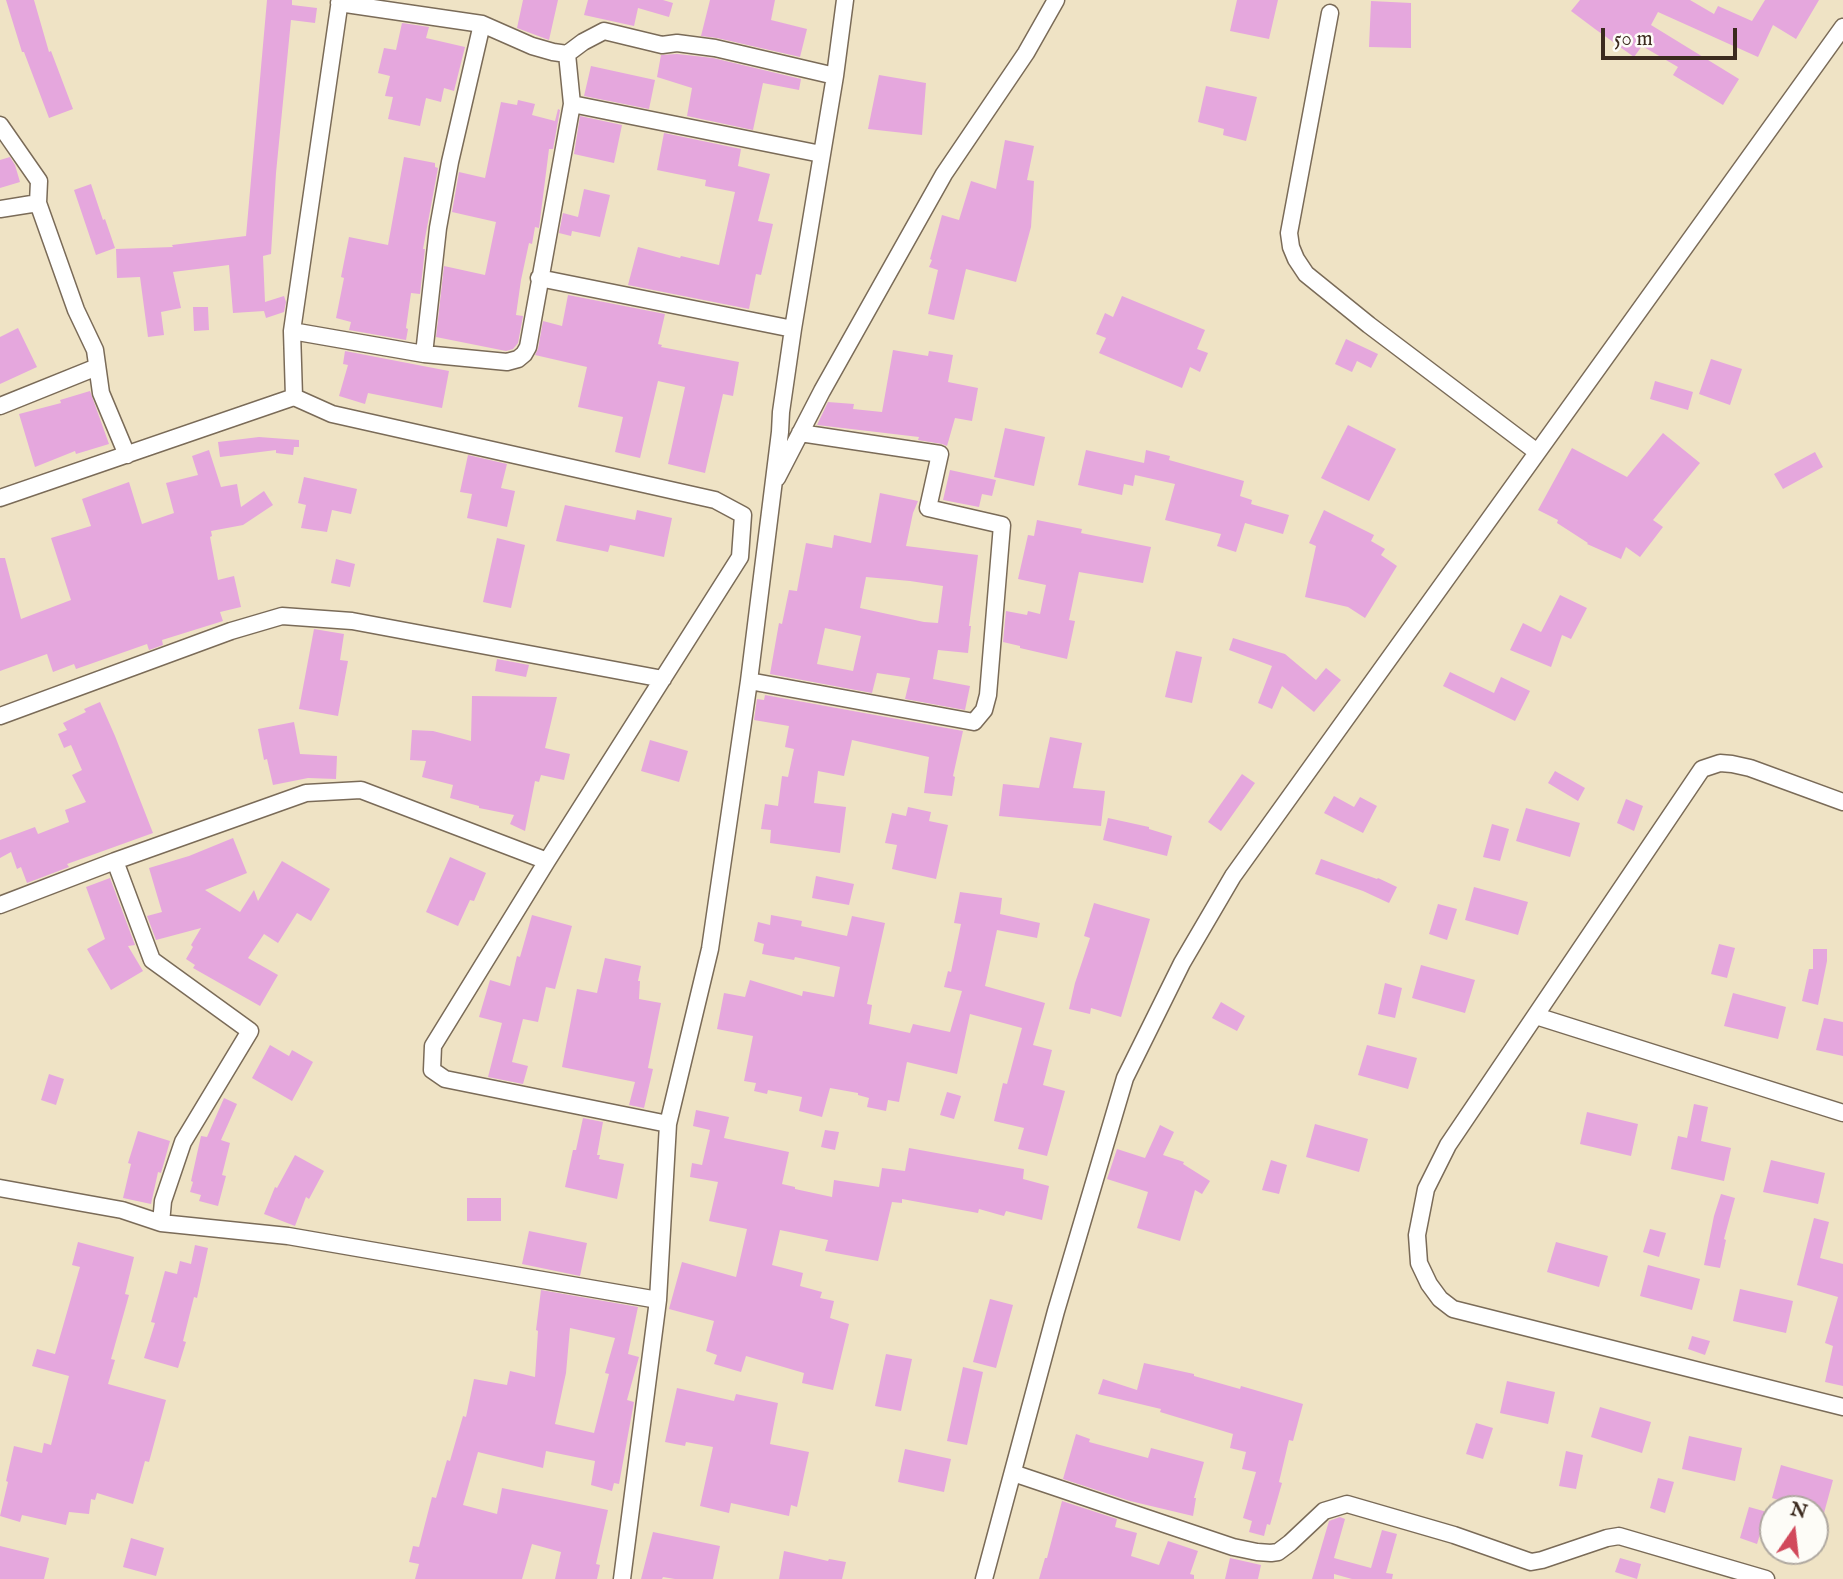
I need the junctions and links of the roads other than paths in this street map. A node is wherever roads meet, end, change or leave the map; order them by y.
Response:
1 (845, 0) edge
2 (1056, 0) edge
3 (340, 1) edge
4 (1330, 13) dead end
5 (482, 24) junction
6 (1843, 27) edge
7 (567, 54) junction
8 (835, 76) junction
9 (572, 104) junction
10 (0, 125) edge
11 (821, 154) junction
12 (38, 203) junction
13 (0, 209) edge
14 (539, 278) junction
15 (793, 329) junction
16 (292, 331) junction
17 (424, 354) junction
18 (97, 367) junction
19 (294, 397) junction
20 (0, 406) edge
21 (800, 433) junction
22 (1537, 452) junction
23 (127, 455) junction
24 (772, 490) junction
25 (0, 498) edge
26 (663, 679) junction
27 (749, 681) junction
28 (0, 716) edge
29 (1843, 802) edge
30 (115, 861) junction
31 (547, 861) junction
32 (0, 905) edge
33 (1536, 1016) junction
34 (1843, 1113) edge
35 (668, 1124) junction
36 (0, 1188) edge
37 (161, 1223) junction
38 (658, 1300) junction
39 (1843, 1407) edge
40 (1013, 1473) junction
41 (622, 1579) edge
42 (985, 1579) edge
43 (1766, 1579) edge

1 - 8 street
2 - 21 street
3 - 5 street
3 - 16 street
4 - 22 street
5 - 7 street
5 - 17 street
6 - 22 street
7 - 8 street
7 - 9 street
8 - 11 street
9 - 11 street
9 - 14 street
10 - 12 street
11 - 15 street
12 - 13 street
12 - 18 street
14 - 15 street
14 - 17 street
15 - 24 street
16 - 17 street
16 - 19 street
18 - 20 street
18 - 23 street
19 - 23 street
19 - 26 street
21 - 24 street
21 - 27 street
22 - 40 street
23 - 25 street
24 - 27 street
26 - 28 street
26 - 31 street
27 - 35 street
29 - 33 street
30 - 31 street
30 - 32 street
30 - 37 street
31 - 35 street
33 - 34 street
33 - 39 street
35 - 38 street
36 - 37 street
37 - 38 street
38 - 41 street
40 - 42 street
40 - 43 street

